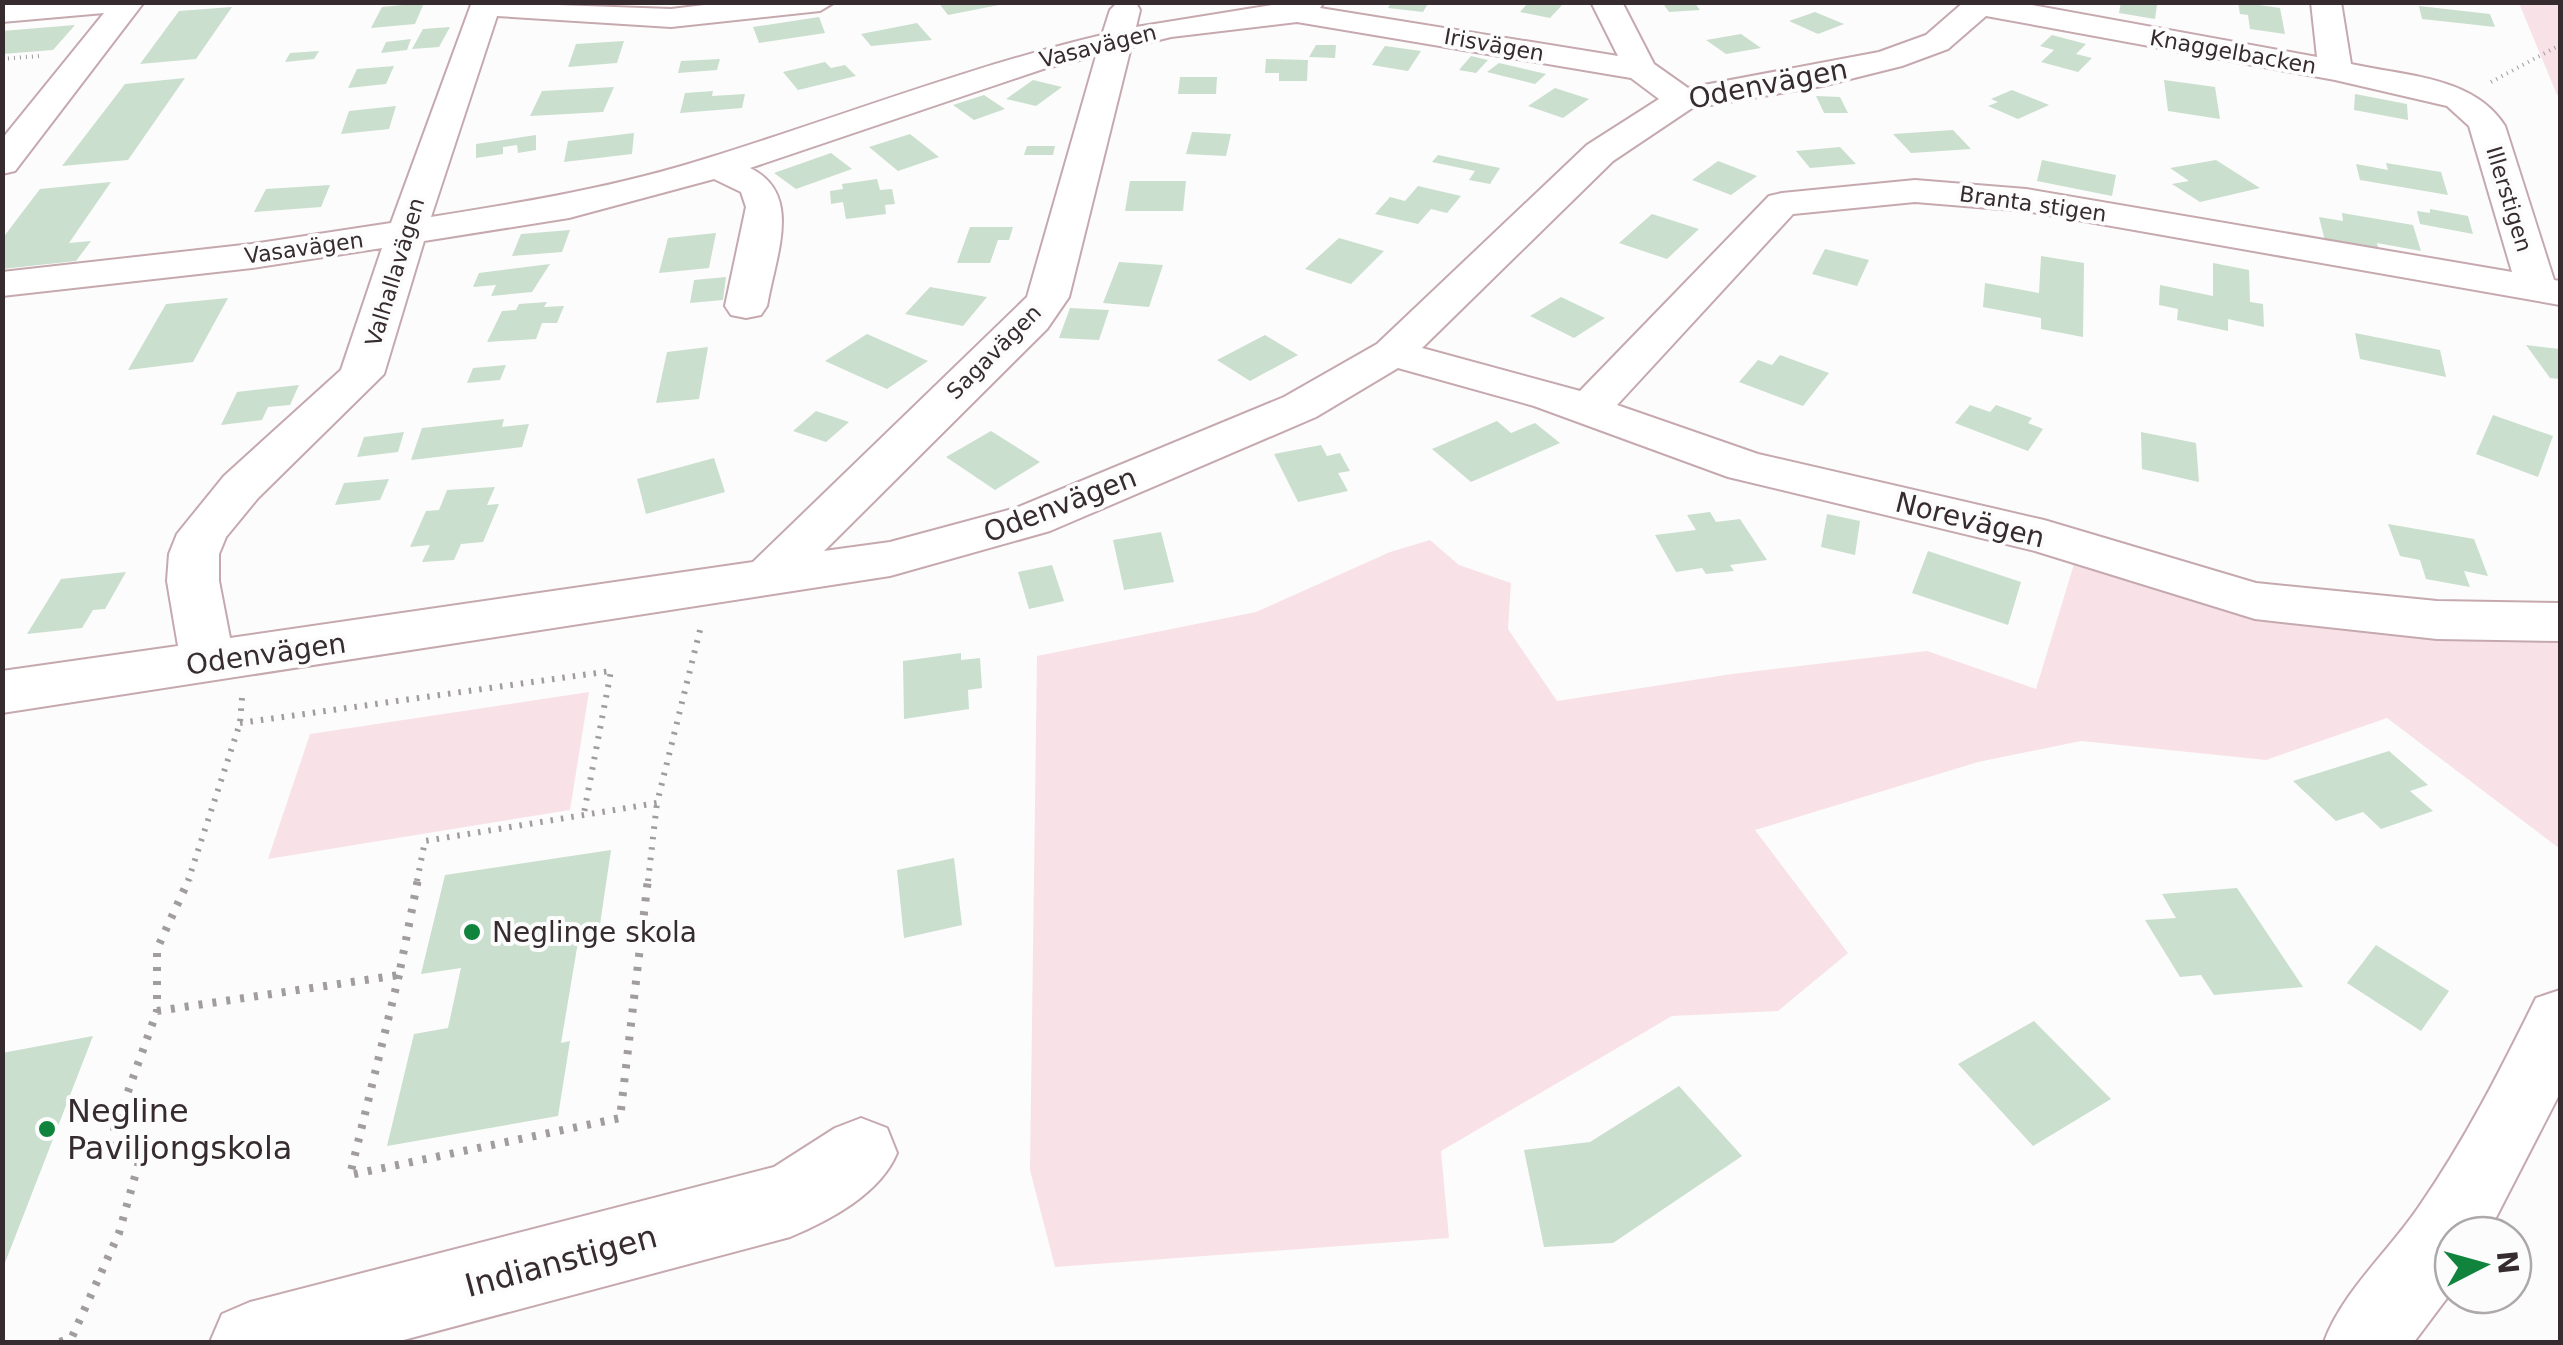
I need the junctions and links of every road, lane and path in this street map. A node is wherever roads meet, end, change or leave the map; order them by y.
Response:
1 (129, 2) edge
2 (1606, 2) edge
3 (2326, 2) edge
4 (810, 3) edge
5 (487, 4) edge
6 (1983, 4) edge
7 (1303, 8) edge
8 (2, 13) edge
9 (1121, 21) edge
10 (2560, 45) edge
11 (41, 56) dead end
12 (2, 59) edge
13 (1640, 70) junction
14 (2335, 70) junction
15 (1682, 98) junction
16 (2469, 105) junction
17 (2, 163) edge
18 (718, 167) junction
19 (406, 233) junction
20 (2, 284) edge
21 (2549, 291) edge
22 (746, 306) dead end
23 (1392, 353) junction
24 (1588, 409) junction
25 (766, 579) junction
26 (710, 589) junction
27 (2560, 622) edge
28 (225, 674) junction
29 (2, 692) edge
30 (240, 723) junction
31 (657, 803) junction
32 (584, 813) junction
33 (398, 975) junction
34 (157, 1011) junction
35 (2560, 1020) edge
36 (860, 1153) dead end
37 (60, 1342) edge
38 (250, 1342) edge
39 (2364, 1342) edge

1 - 8 street
1 - 17 street
2 - 13 street
3 - 14 street
4 - 5 street
5 - 19 street, Valhallavägen
6 - 14 street, Knaggelbacken
6 - 15 street, Odenvägen
7 - 9 street, Vasavägen
7 - 13 street, Irisvägen
9 - 18 street, Vasavägen
9 - 25 street, Sagavägen
10 - 16 path
11 - 12 path
13 - 15 street, Irisvägen
14 - 16 street, Knaggelbacken
15 - 23 street, Odenvägen
16 - 21 street, Illerstigen
18 - 19 street, Vasavägen
18 - 22 street
19 - 20 street, Vasavägen
19 - 28 street, Valhallavägen
21 - 24 street, Branta stigen
23 - 24 street, Norevägen
23 - 25 street, Odenvägen
24 - 27 street, Norevägen
25 - 26 street, Odenvägen
26 - 28 street, Odenvägen
26 - 31 path
28 - 29 street, Odenvägen
28 - 30 path
30 - 32 path
30 - 34 path
31 - 32 path
31 - 33 path
32 - 33 path
33 - 34 path
34 - 37 path
35 - 39 street
36 - 38 street, Indianstigen

